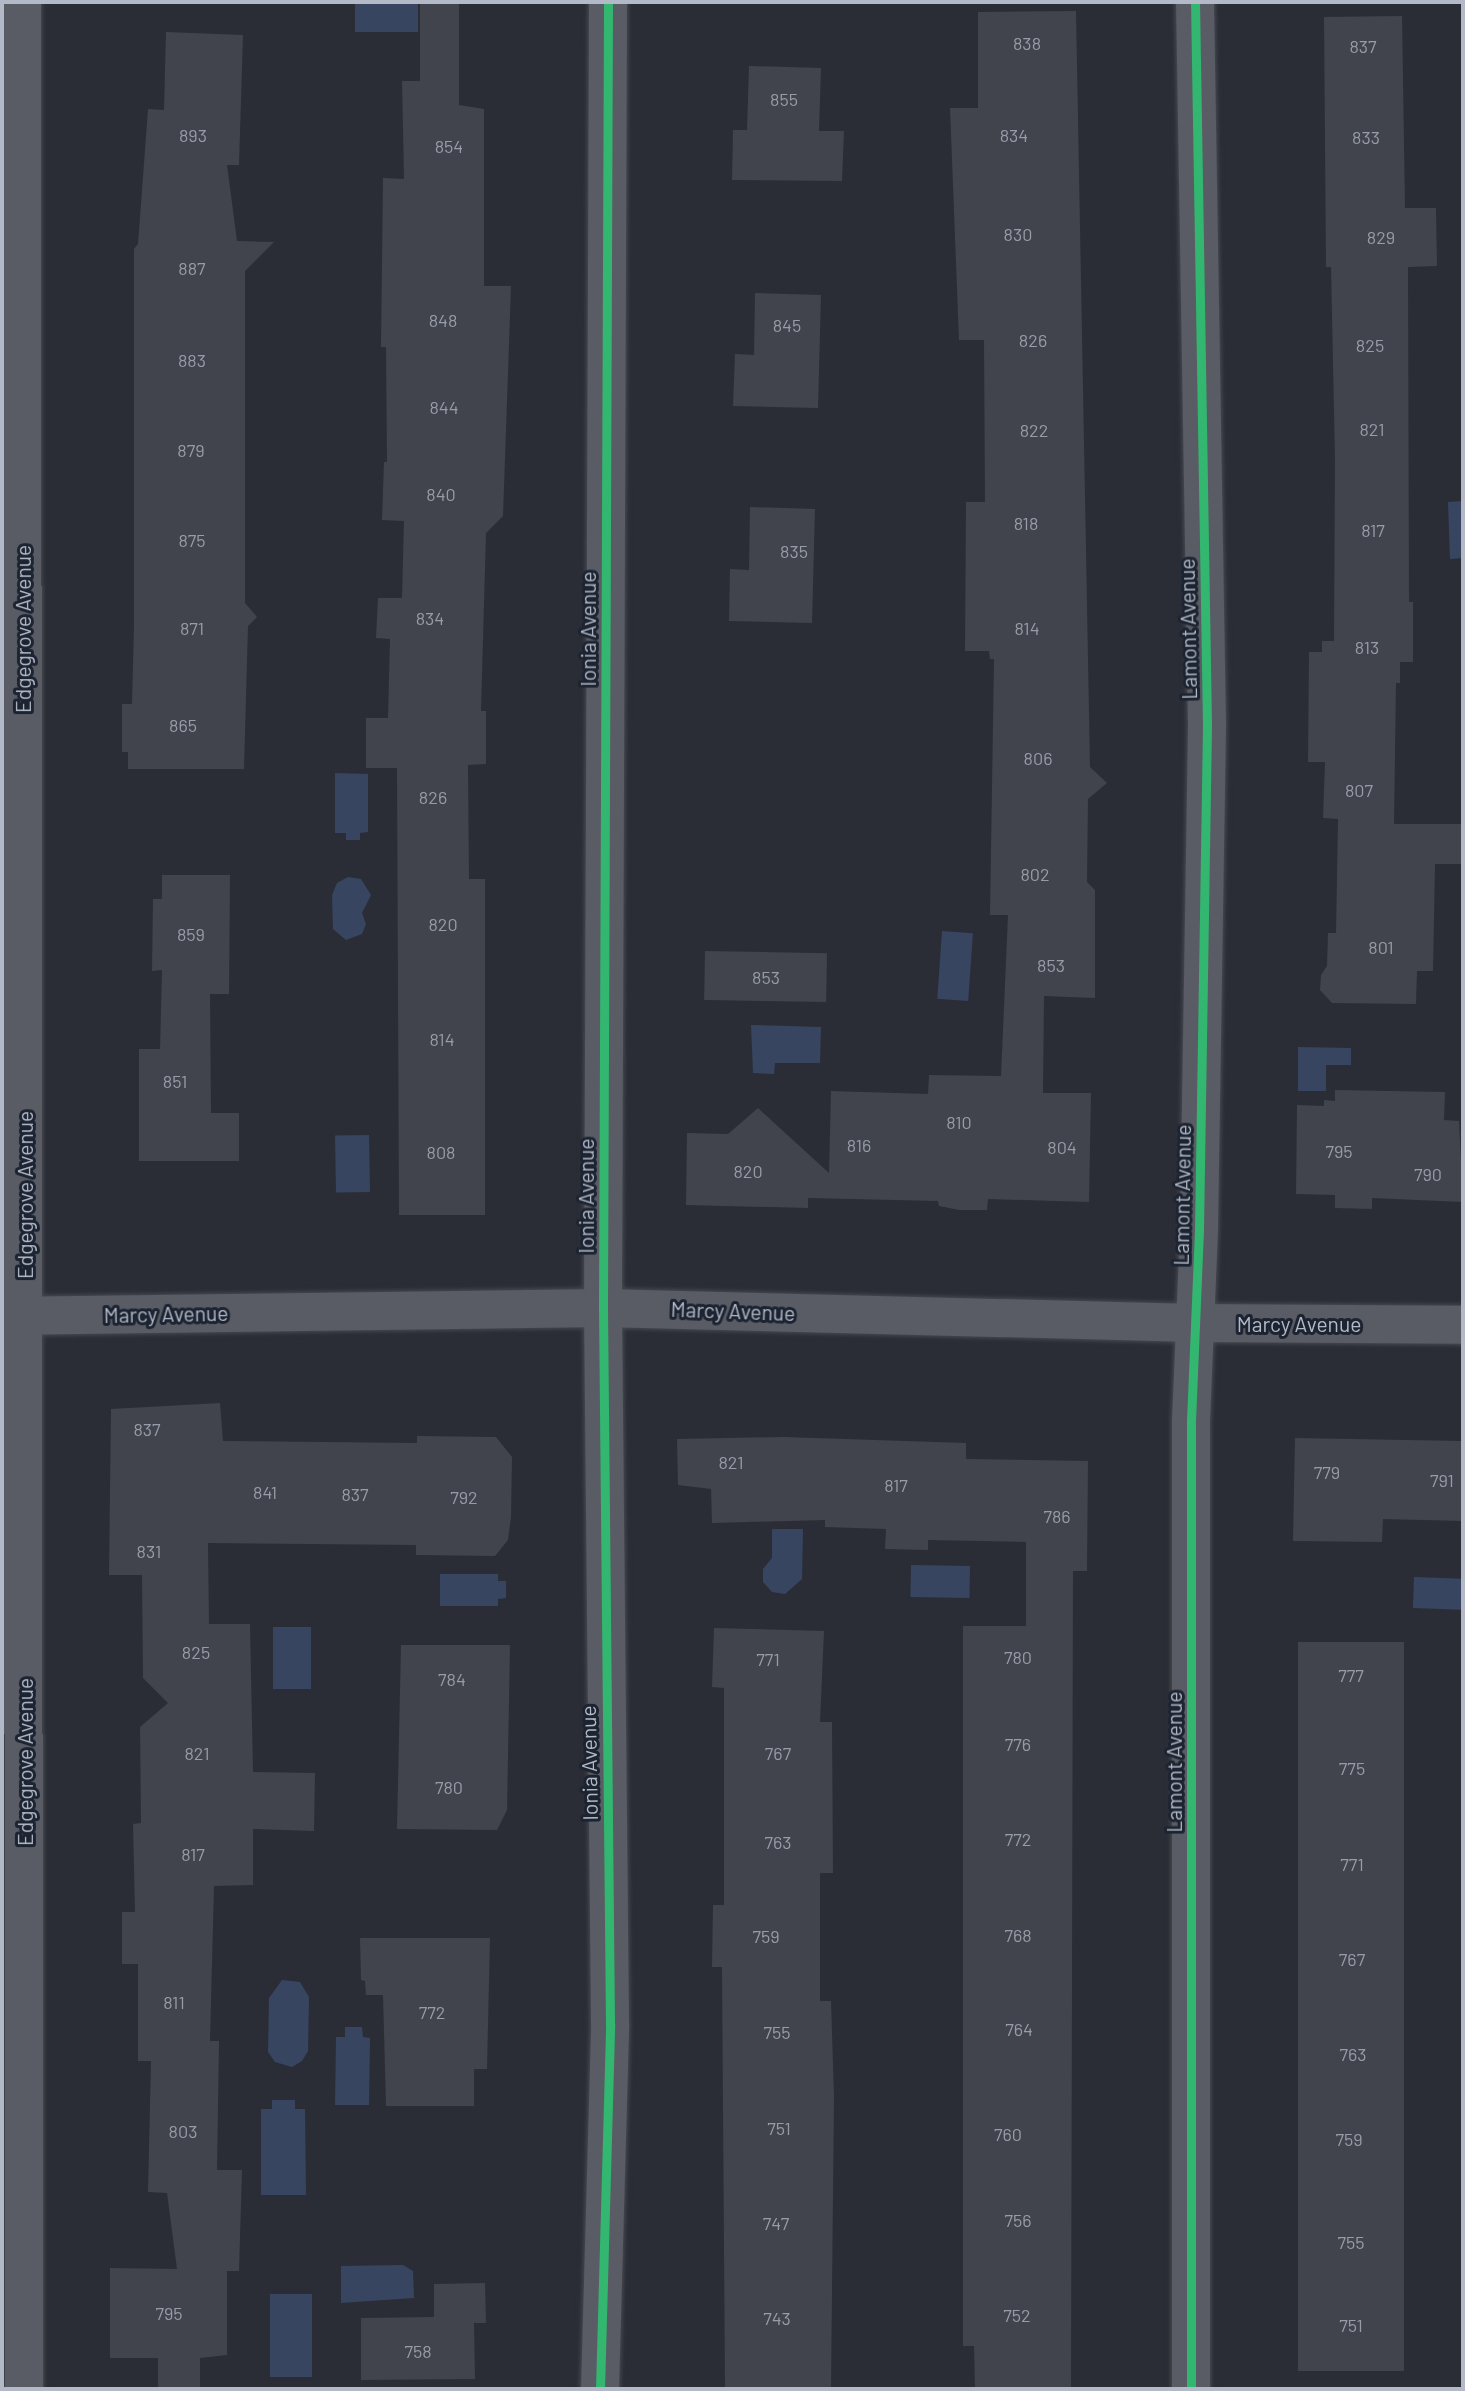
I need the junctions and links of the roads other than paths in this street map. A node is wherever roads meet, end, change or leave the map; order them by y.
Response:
1 (22, 2) edge
2 (608, 2) edge
3 (1195, 2) edge
4 (603, 1308) junction
5 (13, 1316) edge
6 (1195, 1323) junction
7 (1463, 1325) edge
8 (24, 2389) edge
9 (600, 2389) edge
10 (1191, 2389) edge

1 - 5 street, Edgegrove Avenue
2 - 4 street, Ionia Avenue
3 - 6 street, Lamont Avenue
4 - 5 street, Marcy Avenue
4 - 6 street, Marcy Avenue
4 - 9 street, Ionia Avenue
5 - 8 street, Edgegrove Avenue
6 - 7 street, Marcy Avenue
6 - 10 street, Lamont Avenue

